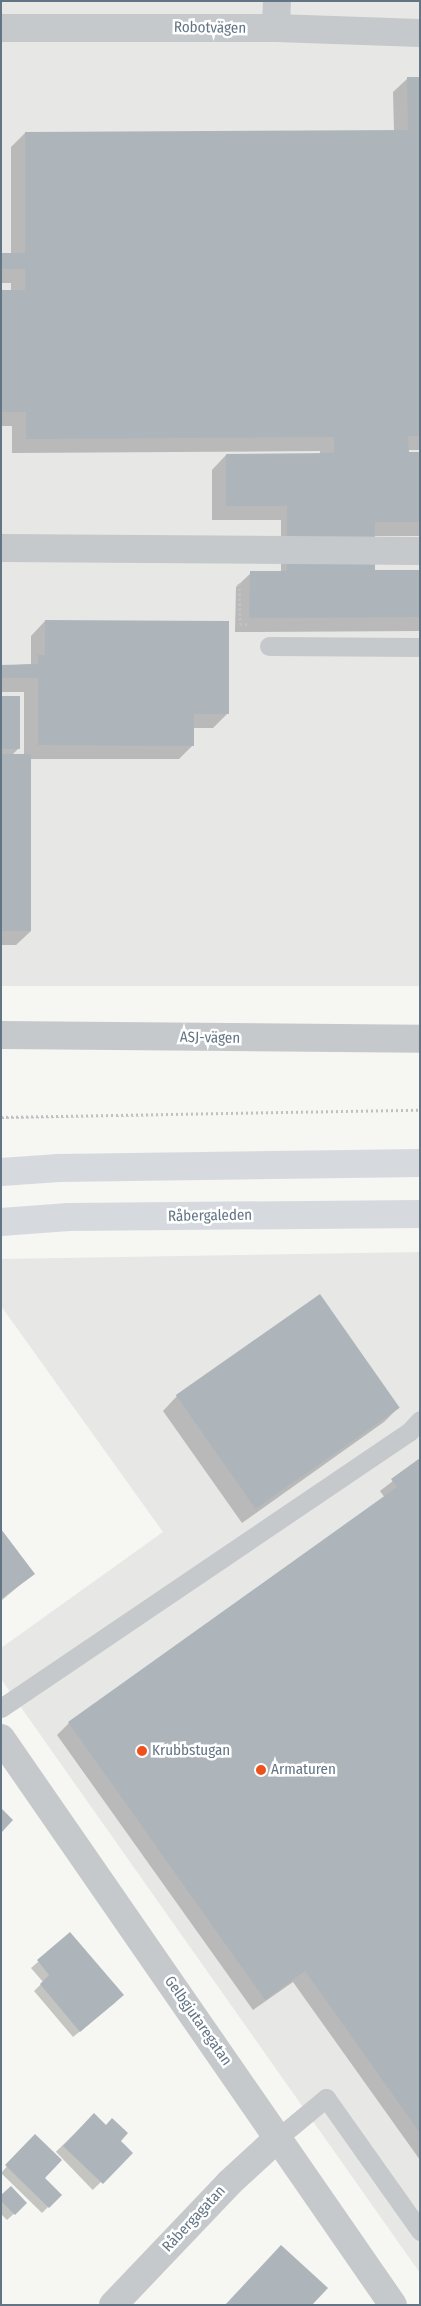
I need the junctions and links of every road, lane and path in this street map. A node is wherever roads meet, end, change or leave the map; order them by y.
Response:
1 (277, 1) edge
2 (1, 28) edge
3 (276, 28) junction
4 (420, 33) edge
5 (1, 548) edge
6 (420, 551) edge
7 (239, 552) junction
8 (240, 624) dead end
9 (268, 646) dead end
10 (420, 647) edge
11 (1, 1035) edge
12 (420, 1039) edge
13 (420, 1110) edge
14 (1, 1117) edge
15 (420, 1164) edge
16 (1, 1172) edge
17 (420, 1214) edge
18 (1, 1222) edge
19 (420, 1420) edge
20 (1, 1708) edge
21 (1, 1738) edge
22 (279, 2137) junction
23 (420, 2231) edge
24 (113, 2305) edge
25 (393, 2305) edge

1 - 3 street
2 - 3 street, Robotvägen
3 - 4 street, Robotvägen
5 - 7 street
6 - 7 street
7 - 8 path
9 - 10 lane
11 - 12 street, ASJ-vägen
13 - 14 path
15 - 16 main road
17 - 18 main road, Råbergaleden
19 - 20 lane
21 - 22 street, Gelbgjutaregatan
22 - 23 lane
22 - 24 street, Råbergagatan
22 - 25 street, Gelbgjutaregatan

